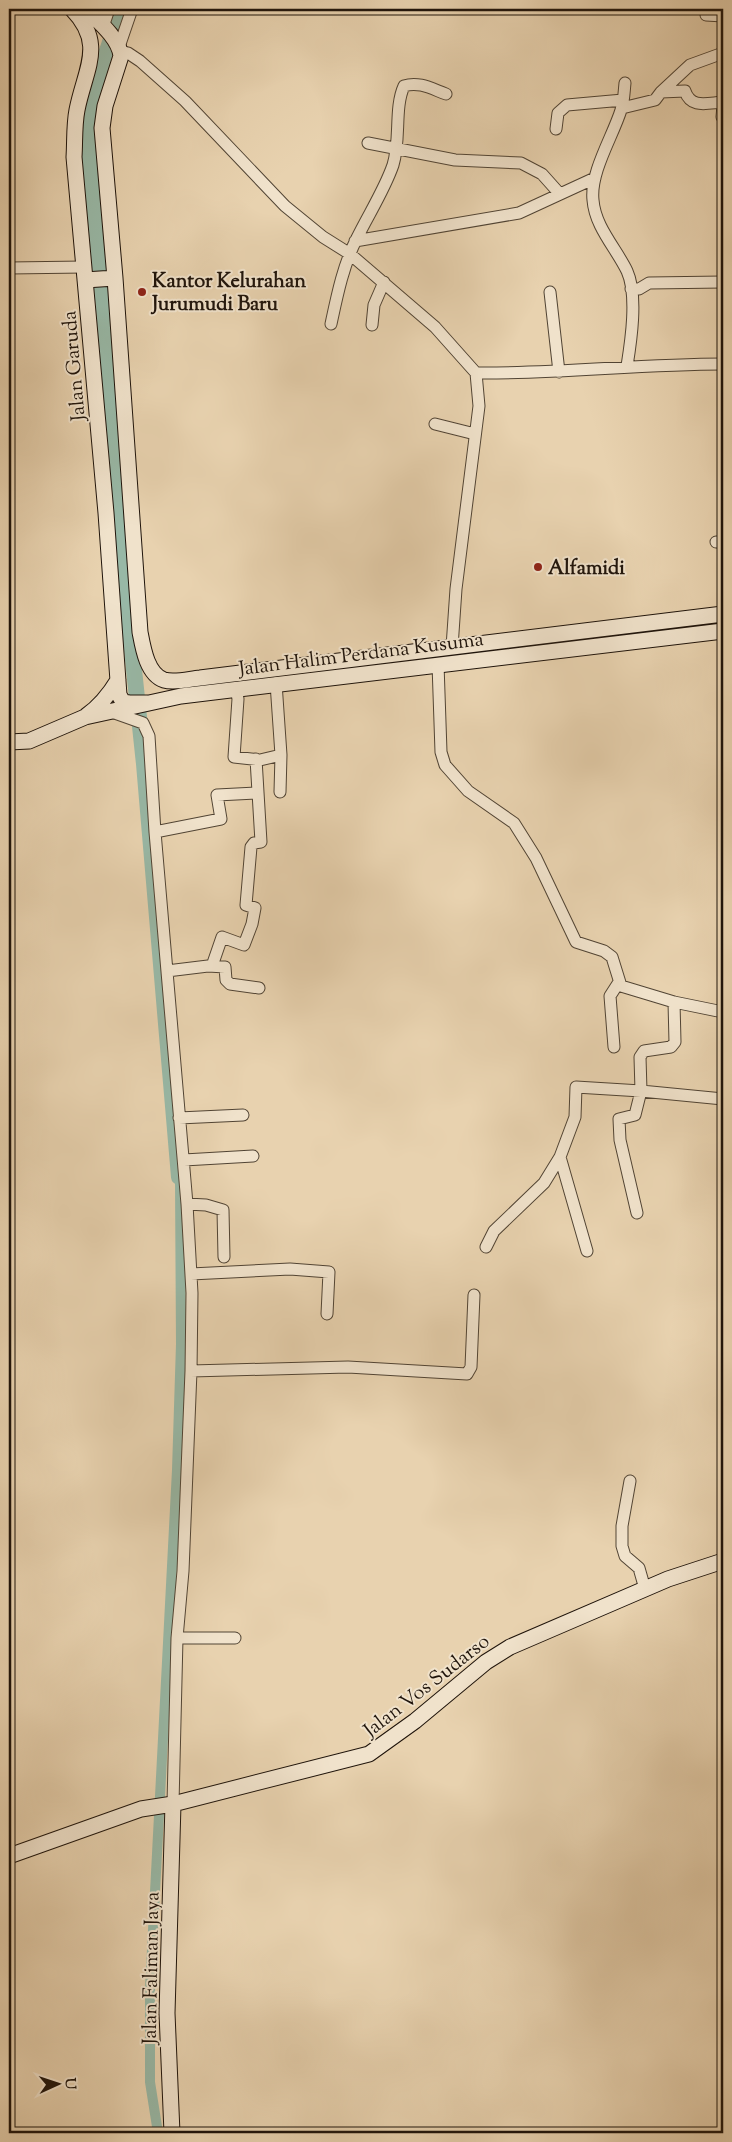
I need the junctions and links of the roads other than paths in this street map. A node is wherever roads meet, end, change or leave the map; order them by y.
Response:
1 (72, 9) edge
2 (86, 9) edge
3 (110, 9) edge
4 (132, 9) edge
5 (706, 15) dead end
6 (723, 16) edge
7 (104, 28) junction
8 (119, 48) junction
9 (723, 53) edge
10 (624, 83) dead end
11 (660, 92) junction
12 (446, 94) dead end
13 (623, 104) junction
14 (723, 108) edge
15 (556, 129) dead end
16 (368, 142) dead end
17 (398, 149) junction
18 (595, 178) junction
19 (559, 193) junction
20 (355, 241) junction
21 (350, 254) junction
22 (9, 268) edge
23 (88, 276) junction
24 (113, 278) junction
25 (384, 282) junction
26 (723, 282) edge
27 (630, 289) junction
28 (550, 292) dead end
29 (331, 324) dead end
30 (372, 325) dead end
31 (723, 364) edge
32 (627, 366) junction
33 (558, 372) junction
34 (476, 373) junction
35 (435, 424) dead end
36 (475, 434) junction
37 (723, 614) edge
38 (633, 624) junction
39 (723, 630) edge
40 (559, 633) junction
41 (635, 642) junction
42 (452, 647) junction
43 (562, 650) junction
44 (438, 664) junction
45 (118, 680) junction
46 (276, 683) junction
47 (236, 688) junction
48 (138, 706) junction
49 (85, 717) junction
50 (9, 742) edge
51 (281, 755) junction
52 (256, 759) junction
53 (258, 792) junction
54 (280, 792) dead end
55 (155, 832) junction
56 (212, 966) junction
57 (167, 971) junction
58 (619, 982) junction
59 (259, 988) dead end
60 (674, 1002) junction
61 (723, 1012) edge
62 (614, 1047) dead end
63 (641, 1092) junction
64 (723, 1099) edge
65 (243, 1115) dead end
66 (179, 1118) junction
67 (253, 1156) dead end
68 (560, 1157) junction
69 (184, 1160) junction
70 (188, 1204) junction
71 (637, 1214) dead end
72 (486, 1247) dead end
73 (587, 1251) dead end
74 (224, 1257) dead end
75 (191, 1274) junction
76 (474, 1295) dead end
77 (327, 1314) dead end
78 (191, 1371) junction
79 (630, 1481) dead end
80 (723, 1561) edge
81 (645, 1589) junction
82 (178, 1638) junction
83 (235, 1638) dead end
84 (165, 1805) junction
85 (9, 1856) edge
86 (172, 2133) edge

1 - 23 main road, Jalan Garuda
2 - 7 main road
3 - 7 street
4 - 8 street
5 - 6 street
7 - 8 main road
8 - 21 street
8 - 24 main road
9 - 11 street
10 - 13 street
11 - 13 street
11 - 14 street
12 - 17 street
13 - 15 street
13 - 18 street
16 - 17 street
17 - 19 street
17 - 20 street
18 - 19 street
18 - 27 street
19 - 20 street
20 - 21 street
21 - 25 street
21 - 29 street
22 - 23 street
23 - 24 main road
23 - 45 main road, Jalan Garuda
24 - 42 main road, Jalan Halim Perdana Kusuma
25 - 30 street
25 - 34 street
26 - 27 street
27 - 32 street
28 - 33 street
31 - 32 street
32 - 33 street
33 - 34 street
34 - 36 street
35 - 36 street
36 - 42 street
37 - 38 main road, Jalan Halim Perdana Kusuma
38 - 40 main road, Jalan Halim Perdana Kusuma
38 - 41 main road
39 - 41 main road, Jalan Halim Perdana Kusuma
40 - 42 main road, Jalan Halim Perdana Kusuma
40 - 43 main road
41 - 43 main road, Jalan Halim Perdana Kusuma
43 - 44 main road, Jalan Halim Perdana Kusuma
44 - 46 main road, Jalan Halim Perdana Kusuma
44 - 58 street
45 - 48 main road, Jalan Garuda
45 - 49 main road
46 - 47 main road, Jalan Halim Perdana Kusuma
46 - 51 street
47 - 48 main road, Jalan Halim Perdana Kusuma
47 - 52 street
48 - 49 main road, Jalan Halim Perdana Kusuma
48 - 55 street
49 - 50 main road, Jalan Halim Perdana Kusuma
51 - 52 street
51 - 54 street
52 - 53 street
53 - 55 street
53 - 56 street
55 - 57 street
56 - 57 street
56 - 59 street
57 - 66 street
58 - 60 street
58 - 62 street
60 - 61 street
60 - 63 street
63 - 64 street
63 - 68 street
63 - 71 street
65 - 66 street
66 - 69 street
67 - 69 street
68 - 72 street
68 - 73 street
69 - 70 street
70 - 74 street
70 - 75 street
75 - 77 street
75 - 78 street
76 - 78 street
78 - 82 street
79 - 81 street
80 - 81 main road, Jalan Vos Sudarso
81 - 84 main road, Jalan Vos Sudarso
82 - 83 street
82 - 84 street
84 - 85 main road, Jalan Vos Sudarso
84 - 86 main road, Jalan Faliman Jaya

